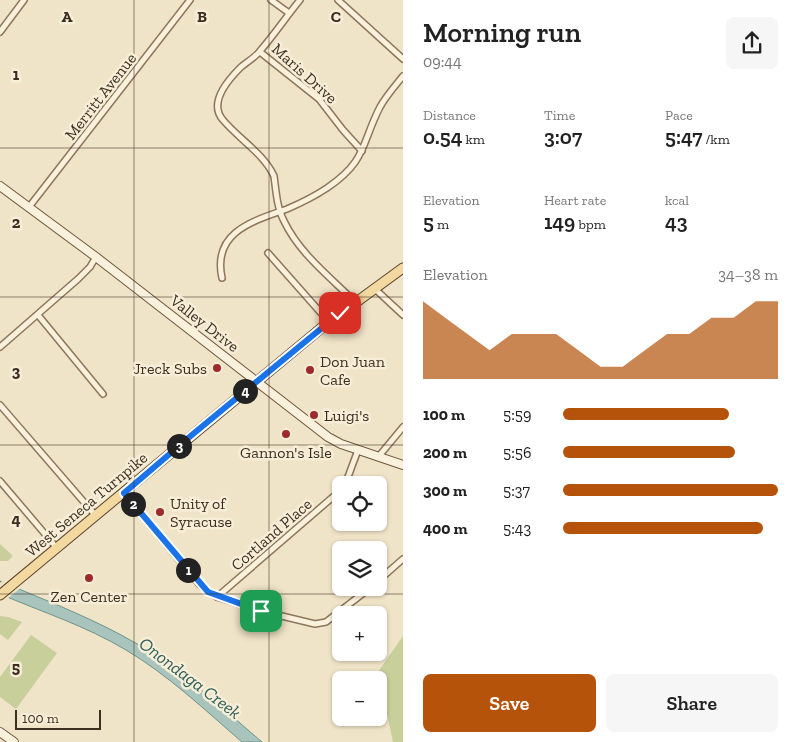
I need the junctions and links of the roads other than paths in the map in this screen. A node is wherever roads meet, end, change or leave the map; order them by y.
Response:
1 (24, 0) edge
2 (190, 0) edge
3 (271, 0) edge
4 (300, 0) edge
5 (338, 0) edge
6 (289, 13) junction
7 (0, 32) edge
8 (260, 52) junction
9 (403, 59) edge
10 (403, 76) edge
11 (362, 151) junction
12 (0, 186) edge
13 (29, 208) junction
14 (280, 211) junction
15 (268, 253) dead end
16 (96, 257) junction
17 (403, 268) edge
18 (222, 278) dead end
19 (374, 288) junction
20 (355, 302) junction
21 (38, 315) junction
22 (403, 315) edge
23 (329, 322) junction
24 (0, 347) edge
25 (257, 381) junction
26 (104, 394) dead end
27 (0, 405) edge
28 (403, 427) edge
29 (358, 450) junction
30 (378, 456) junction
31 (403, 465) edge
32 (348, 476) edge
33 (0, 482) edge
34 (124, 493) junction
35 (332, 498) edge
36 (96, 516) junction
37 (56, 547) junction
38 (403, 559) edge
39 (387, 573) edge
40 (0, 595) edge
41 (360, 596) edge
42 (217, 597) junction
43 (3, 737) edge
44 (14, 742) edge

1 - 7 street
2 - 13 street, Merritt Avenue
3 - 6 street
4 - 6 street, Maris Drive
5 - 9 street
6 - 8 street, Maris Drive
8 - 11 street, Maris Drive
8 - 14 street
10 - 11 street
11 - 14 street
12 - 13 main road, Valley Drive
13 - 16 main road, Valley Drive
14 - 18 street
14 - 20 street
15 - 23 street
16 - 21 street
16 - 25 main road, Valley Drive
17 - 19 main road, West Seneca Turnpike
19 - 20 main road, West Seneca Turnpike
19 - 22 street
20 - 23 main road, West Seneca Turnpike
21 - 24 street
21 - 26 street
23 - 25 main road, West Seneca Turnpike
25 - 29 main road, Valley Drive
25 - 34 main road, West Seneca Turnpike
27 - 36 street
28 - 30 street
29 - 30 main road, Valley Drive
29 - 32 street
30 - 31 main road, Valley Drive
33 - 37 street
34 - 36 main road, West Seneca Turnpike
34 - 42 street
35 - 42 street, Cortland Place
36 - 37 main road, West Seneca Turnpike
37 - 40 main road, West Seneca Turnpike
38 - 39 street
41 - 42 street
43 - 44 main road

